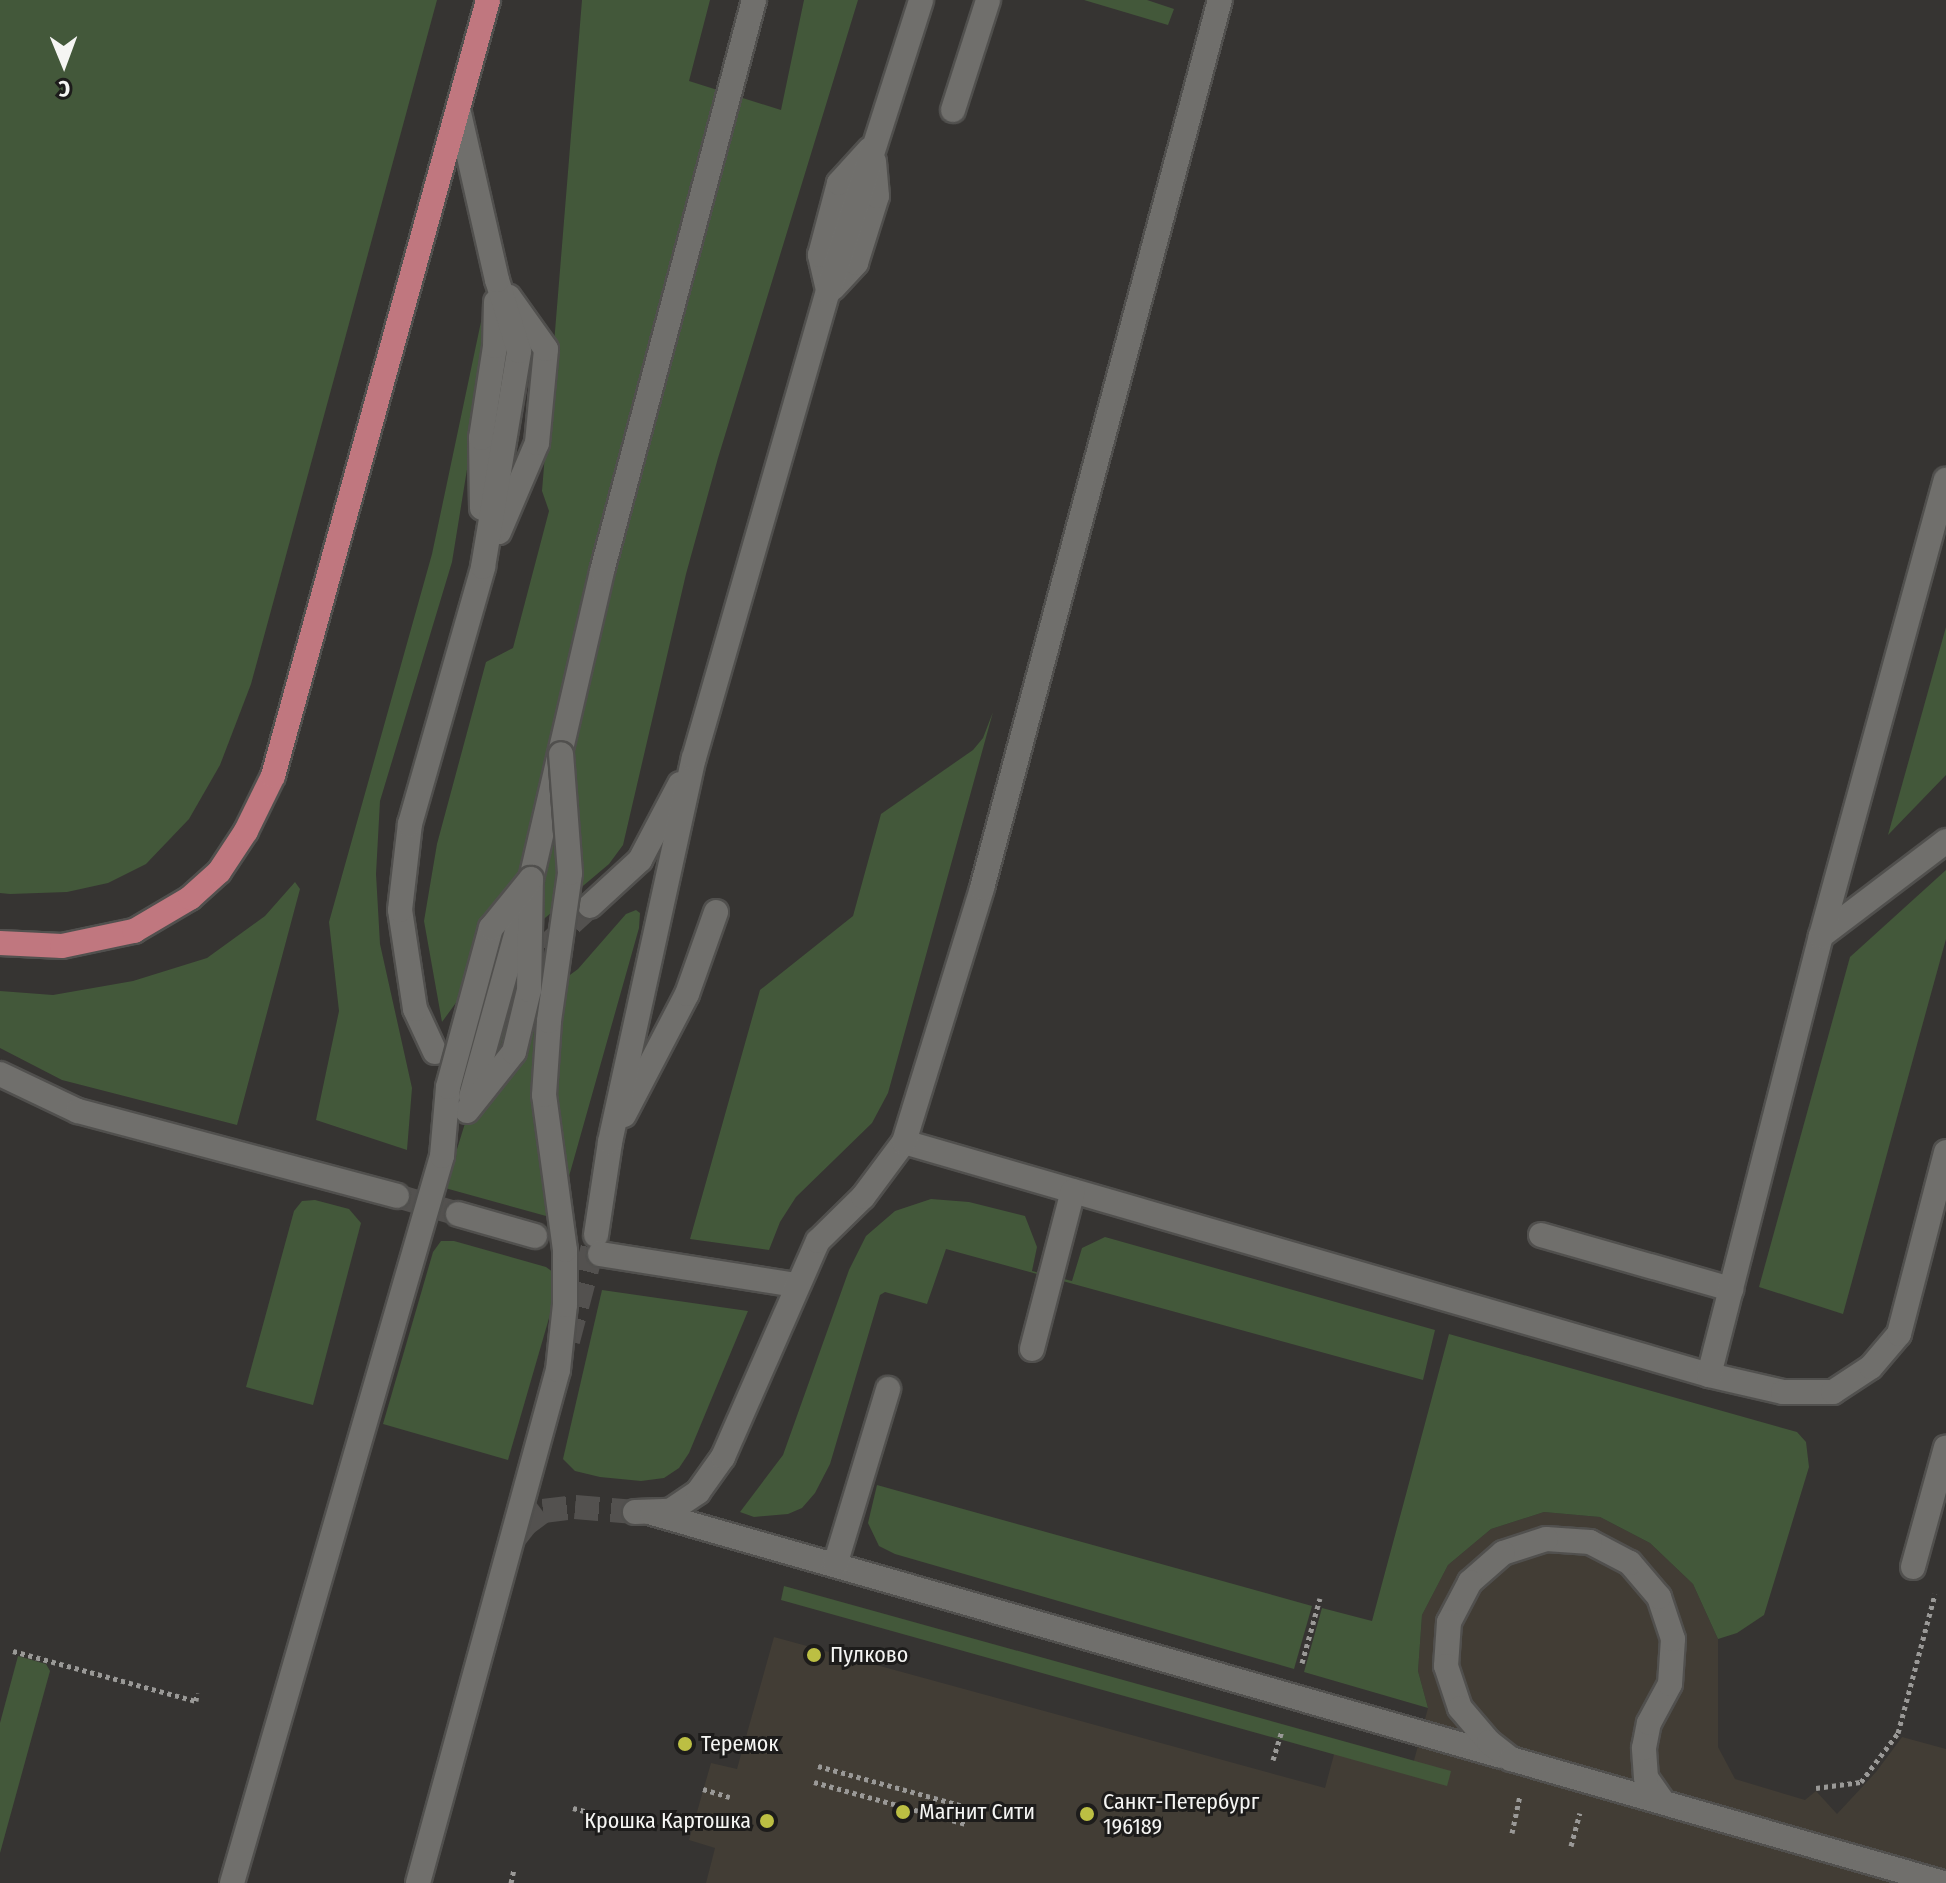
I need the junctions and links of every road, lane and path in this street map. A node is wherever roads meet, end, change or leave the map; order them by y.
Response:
1 (488, 0) edge
2 (754, 0) edge
3 (921, 0) edge
4 (988, 0) edge
5 (1220, 0) edge
6 (458, 109) junction
7 (953, 110) dead end
8 (1946, 480) edge
9 (561, 754) junction
10 (694, 758) junction
11 (1946, 841) edge
12 (531, 879) junction
13 (590, 906) tunnel mouth
14 (716, 912) dead end
15 (1821, 936) junction
16 (0, 943) edge
17 (435, 1052) dead end
18 (0, 1074) edge
19 (610, 1142) junction
20 (904, 1142) junction
21 (1946, 1152) edge
22 (442, 1156) junction
23 (1073, 1191) junction
24 (397, 1196) tunnel mouth
25 (458, 1214) tunnel mouth
26 (1541, 1235) dead end
27 (535, 1236) dead end
28 (796, 1285) junction
29 (1731, 1289) junction
30 (1032, 1349) dead end
31 (1709, 1375) junction
32 (888, 1389) dead end
33 (1946, 1447) edge
34 (835, 1565) junction
35 (1913, 1567) dead end
36 (1946, 1590) edge
37 (1320, 1598) dead end
38 (13, 1651) dead end
39 (1299, 1671) dead end
40 (197, 1693) dead end
41 (1511, 1759) junction
42 (818, 1766) dead end
43 (814, 1782) dead end
44 (1816, 1788) dead end
45 (703, 1789) dead end
46 (730, 1797) dead end
47 (1663, 1802) junction
48 (573, 1808) dead end
49 (970, 1808) dead end
50 (965, 1824) dead end
51 (645, 1827) dead end
52 (514, 1869) dead end
53 (232, 1883) edge
54 (418, 1883) edge
55 (511, 1883) edge
56 (1943, 1883) edge

1 - 6 main road
2 - 9 street
3 - 10 street
4 - 7 street
5 - 20 street
6 - 16 main road
6 - 17 street
8 - 15 street
9 - 12 street, bridge
9 - 54 street, bridge
10 - 13 street
10 - 19 street
11 - 15 street
12 - 22 street, bridge
12 - 22 street, bridge
14 - 19 street
15 - 29 street
18 - 24 street
19 - 28 street
20 - 23 street
20 - 28 street
21 - 31 street
22 - 53 street, bridge
23 - 30 street
23 - 31 street
25 - 27 street
26 - 29 street
28 - 34 street
29 - 31 street
32 - 34 street
33 - 35 street
34 - 41 street
36 - 44 path
37 - 39 path
38 - 40 path
41 - 47 street
41 - 47 street
42 - 49 path
43 - 50 path
45 - 46 path
47 - 56 street
48 - 51 path
52 - 55 path

